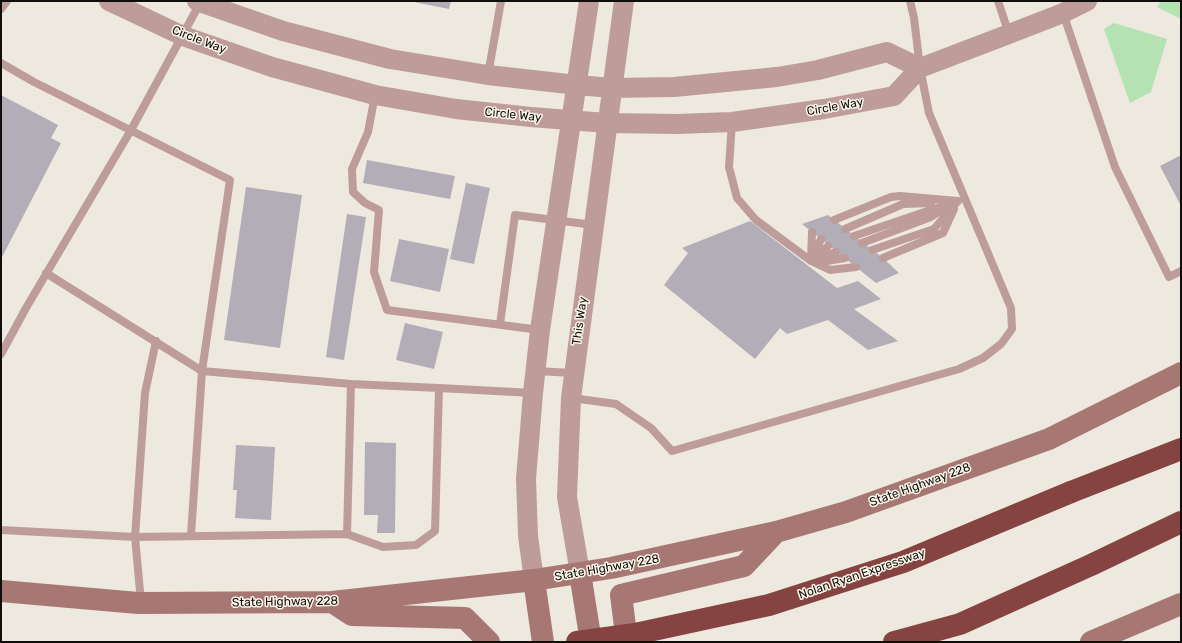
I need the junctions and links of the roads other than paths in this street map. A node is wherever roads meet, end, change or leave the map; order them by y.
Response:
1 (7, 1) edge
2 (108, 1) edge
3 (501, 1) edge
4 (589, 1) edge
5 (624, 1) edge
6 (910, 1) edge
7 (998, 1) edge
8 (1087, 1) edge
9 (199, 2) edge
10 (1, 9) edge
11 (1063, 13) junction
12 (1009, 34) junction
13 (183, 36) junction
14 (1, 63) edge
15 (920, 68) junction
16 (488, 76) junction
17 (577, 85) junction
18 (612, 88) junction
19 (375, 95) junction
20 (571, 121) junction
21 (732, 122) junction
22 (607, 123) junction
23 (131, 130) junction
24 (961, 200) junction
25 (834, 220) dead end
26 (557, 221) junction
27 (594, 225) junction
28 (845, 229) dead end
29 (812, 232) dead end
30 (854, 236) dead end
31 (821, 239) dead end
32 (862, 243) dead end
33 (828, 246) dead end
34 (872, 250) dead end
35 (836, 252) dead end
36 (845, 258) dead end
37 (883, 258) dead end
38 (812, 261) junction
39 (856, 267) dead end
40 (1181, 271) edge
41 (46, 273) junction
42 (500, 324) junction
43 (540, 330) junction
44 (156, 341) junction
45 (1, 354) edge
46 (202, 371) junction
47 (535, 371) junction
48 (573, 373) junction
49 (1181, 373) edge
50 (351, 384) junction
51 (439, 388) junction
52 (533, 393) junction
53 (571, 398) junction
54 (1181, 449) edge
55 (1181, 522) edge
56 (1, 530) edge
57 (776, 532) junction
58 (347, 534) junction
59 (191, 535) junction
60 (135, 537) junction
61 (580, 573) junction
62 (534, 580) junction
63 (1, 591) edge
64 (332, 602) junction
65 (141, 603) junction
66 (1181, 604) edge
67 (489, 642) edge
68 (543, 642) edge
69 (577, 642) edge
70 (591, 642) edge
71 (627, 642) edge
72 (894, 642) edge
73 (1091, 642) edge

1 - 10 lane
2 - 13 street, Circle Way
3 - 16 lane
4 - 17 street
5 - 18 street, This Way
6 - 15 lane
7 - 12 lane
8 - 11 street, Circle Way
9 - 13 lane
9 - 16 street
11 - 12 street, Circle Way
11 - 40 lane
12 - 15 street, Circle Way
13 - 19 street, Circle Way
13 - 23 lane
14 - 23 lane
15 - 18 street
15 - 21 street, Circle Way
15 - 24 lane
16 - 17 street
17 - 18 street
17 - 20 street
18 - 22 street, This Way
19 - 20 street, Circle Way
19 - 42 lane
20 - 22 street, Circle Way
20 - 26 street
21 - 22 street, Circle Way
21 - 38 lane
22 - 27 street, This Way
23 - 41 lane
23 - 46 lane
24 - 25 lane
24 - 28 lane
24 - 30 lane
24 - 32 lane
24 - 34 lane
24 - 37 lane
24 - 53 lane
26 - 27 lane
26 - 42 lane
26 - 43 street
27 - 48 street, This Way
29 - 38 lane
31 - 38 lane
33 - 38 lane
35 - 38 lane
36 - 38 lane
38 - 39 lane
41 - 44 lane
41 - 45 lane
42 - 43 lane
43 - 47 street
44 - 46 lane
44 - 60 lane
46 - 50 lane
46 - 59 lane
47 - 48 lane
47 - 52 street
48 - 53 street, This Way
49 - 57 main road, State Highway 228
50 - 51 lane
50 - 58 lane
51 - 52 lane
51 - 58 lane
52 - 62 street
53 - 61 street, This Way
54 - 69 highway, Nolan Ryan Expressway, bridge
55 - 72 highway
56 - 60 lane
57 - 61 main road, State Highway 228
57 - 71 main road
58 - 59 lane
59 - 60 lane
60 - 65 lane
61 - 62 main road, State Highway 228
61 - 70 main road, This Way
62 - 64 main road, State Highway 228
62 - 68 main road
63 - 65 main road, State Highway 228
64 - 65 main road, State Highway 228
64 - 67 main road
66 - 73 main road

